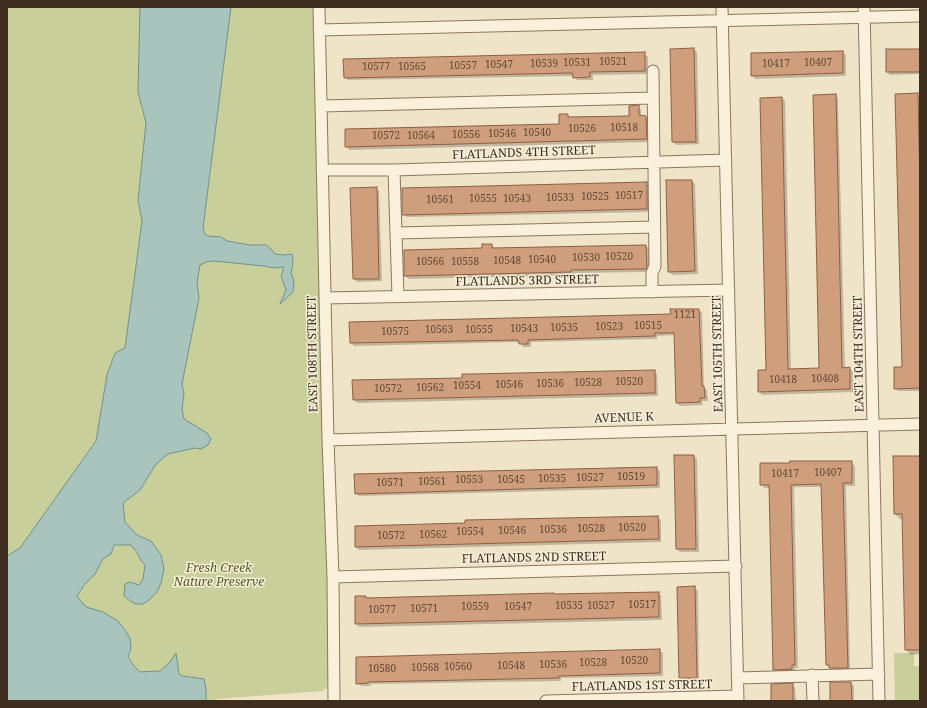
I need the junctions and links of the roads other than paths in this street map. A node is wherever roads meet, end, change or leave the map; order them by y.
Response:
1 (319, 7) edge
2 (722, 7) edge
3 (864, 12) edge
4 (920, 16) edge
5 (723, 21) junction
6 (319, 30) junction
7 (653, 71) dead end
8 (653, 98) junction
9 (321, 106) junction
10 (726, 160) junction
11 (653, 162) junction
12 (322, 170) junction
13 (394, 170) junction
14 (654, 227) junction
15 (396, 233) junction
16 (729, 290) junction
17 (652, 292) junction
18 (398, 297) junction
19 (325, 298) junction
20 (920, 424) edge
21 (873, 425) junction
22 (732, 428) junction
23 (328, 440) junction
24 (736, 566) junction
25 (333, 577) junction
26 (879, 674) junction
27 (812, 675) junction
28 (738, 678) junction
29 (738, 699) edge
30 (334, 701) edge
31 (546, 701) edge
32 (813, 701) edge
33 (880, 701) edge

1 - 6 street, EAST 108TH STREET
2 - 5 street, EAST 105TH STREET
3 - 4 street
3 - 5 street
3 - 21 street, EAST 104TH STREET
5 - 6 street
5 - 10 street, EAST 105TH STREET
6 - 9 street, EAST 108TH STREET
7 - 8 street
8 - 9 street
8 - 11 street
9 - 12 street, EAST 108TH STREET
10 - 11 street, FLATLANDS 4TH STREET
10 - 16 street, EAST 105TH STREET
11 - 13 street, FLATLANDS 4TH STREET
11 - 14 street
12 - 13 street, FLATLANDS 4TH STREET
12 - 19 street, EAST 108TH STREET
13 - 15 street
14 - 15 street
14 - 17 street
15 - 18 street
16 - 17 street, FLATLANDS 3RD STREET
16 - 22 street, EAST 105TH STREET
17 - 18 street, FLATLANDS 3RD STREET
18 - 19 street, FLATLANDS 3RD STREET
19 - 23 street, EAST 108TH STREET
20 - 21 street, AVENUE K
21 - 22 street, AVENUE K
21 - 26 street, EAST 104TH STREET
22 - 23 street, AVENUE K
22 - 24 street, EAST 105TH STREET
23 - 25 street, EAST 108TH STREET
24 - 25 street, FLATLANDS 2ND STREET
24 - 28 street, EAST 105TH STREET
25 - 30 street, EAST 108TH STREET
26 - 27 street
26 - 33 street, EAST 104TH STREET
27 - 28 street
27 - 32 street
28 - 29 street, EAST 105TH STREET
29 - 31 street, FLATLANDS 1ST STREET

